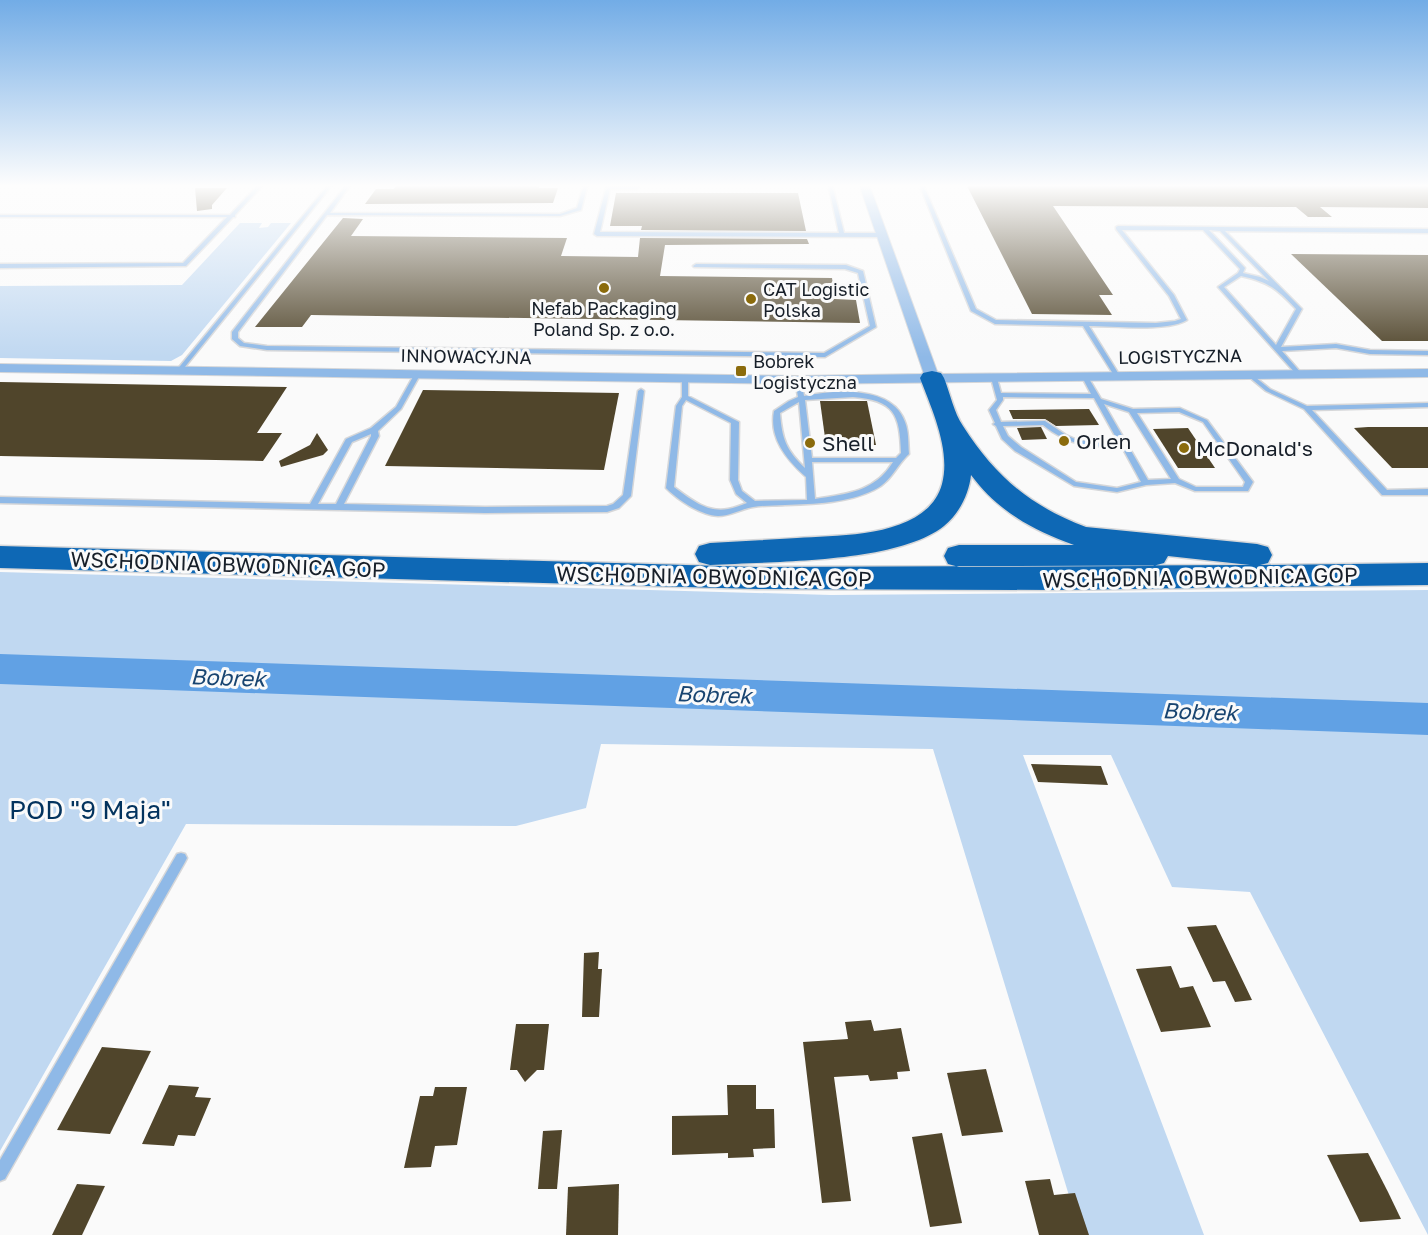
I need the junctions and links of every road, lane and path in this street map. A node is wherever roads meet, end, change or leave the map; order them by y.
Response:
1 (207, 242) edge
2 (284, 242) edge
3 (305, 242) edge
4 (884, 242) edge
5 (945, 242) edge
6 (1129, 242) edge
7 (1217, 242) edge
8 (1233, 242) edge
9 (0, 266) edge
10 (696, 266) dead end
11 (1240, 274) junction
12 (1280, 289) junction
13 (1085, 324) junction
14 (1277, 349) junction
15 (1428, 353) edge
16 (0, 368) edge
17 (178, 372) junction
18 (1428, 373) edge
19 (1299, 374) junction
20 (417, 375) junction
21 (1250, 375) junction
22 (1117, 376) junction
23 (1085, 377) junction
24 (685, 378) junction
25 (932, 378) junction
26 (994, 378) junction
27 (798, 380) junction
28 (640, 390) dead end
29 (1000, 395) junction
30 (802, 396) junction
31 (684, 397) junction
32 (1097, 398) junction
33 (1428, 405) edge
34 (1306, 408) junction
35 (1132, 411) junction
36 (949, 423) junction
37 (997, 423) junction
38 (374, 430) junction
39 (1123, 445) junction
40 (809, 460) junction
41 (896, 460) junction
42 (809, 476) junction
43 (1176, 481) junction
44 (1146, 483) junction
45 (1428, 492) edge
46 (0, 500) edge
47 (811, 502) junction
48 (753, 504) junction
49 (313, 506) junction
50 (339, 506) junction
51 (0, 537) edge
52 (1428, 552) edge
53 (710, 554) junction
54 (1257, 555) junction
55 (0, 557) edge
56 (1428, 574) edge
57 (181, 858) dead end
58 (0, 1174) edge

1 - 9 lane
2 - 17 lane
3 - 10 lane
4 - 25 street
5 - 13 lane
6 - 13 lane
7 - 11 lane
8 - 12 lane
11 - 12 lane
11 - 14 lane
12 - 14 lane
13 - 22 lane
14 - 15 lane
14 - 19 lane
16 - 17 street, INNOWACYJNA
17 - 20 street, INNOWACYJNA
18 - 19 street, LOGISTYCZNA
19 - 21 street, LOGISTYCZNA
20 - 24 street, INNOWACYJNA
20 - 38 lane
21 - 22 street, LOGISTYCZNA
21 - 34 lane
22 - 23 street, LOGISTYCZNA
23 - 26 street, LOGISTYCZNA
23 - 32 lane
24 - 27 street, INNOWACYJNA
24 - 31 lane
25 - 26 street, LOGISTYCZNA
25 - 27 street, INNOWACYJNA
25 - 36 highway
26 - 29 lane
27 - 30 lane
28 - 50 lane
29 - 32 lane
29 - 37 lane
30 - 40 lane
30 - 41 lane
30 - 42 lane
31 - 48 lane
31 - 48 lane
32 - 35 lane
32 - 39 lane
33 - 34 lane
34 - 45 lane
35 - 43 lane
35 - 43 lane
36 - 53 highway
36 - 54 highway
37 - 39 lane
37 - 44 lane
38 - 49 lane
38 - 50 lane
39 - 44 lane
40 - 41 lane
40 - 42 lane
41 - 47 lane
42 - 47 lane
43 - 44 lane
46 - 49 lane
47 - 48 lane
49 - 50 lane
51 - 53 highway, WSCHODNIA OBWODNICA GOP
52 - 54 highway, WSCHODNIA OBWODNICA GOP
53 - 54 highway, WSCHODNIA OBWODNICA GOP
55 - 56 highway, WSCHODNIA OBWODNICA GOP
57 - 58 lane

